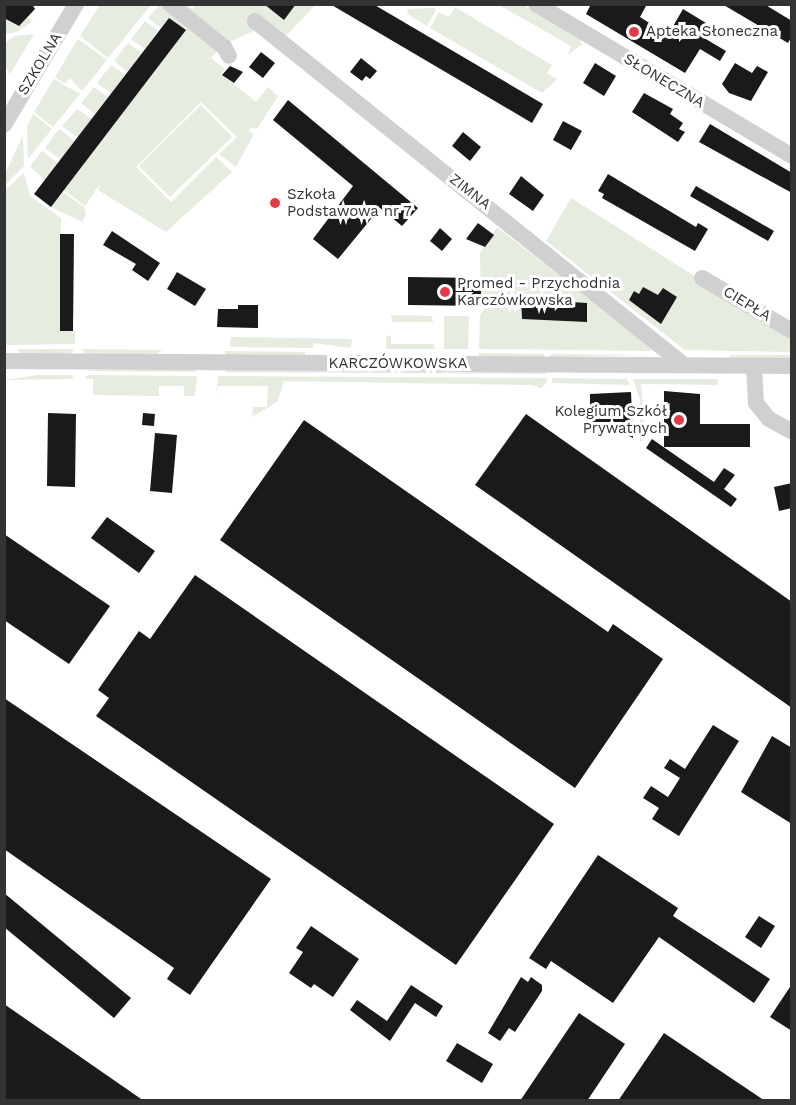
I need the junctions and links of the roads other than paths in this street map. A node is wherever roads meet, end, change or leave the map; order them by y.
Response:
1 (76, 4) edge
2 (170, 4) edge
3 (536, 4) edge
4 (255, 21) dead end
5 (229, 56) dead end
6 (4, 125) edge
7 (792, 156) edge
8 (702, 278) dead end
9 (792, 331) edge
10 (4, 361) edge
11 (684, 365) junction
12 (754, 366) junction
13 (792, 366) edge
14 (792, 432) edge

1 - 6 street, SZKOLNA
2 - 5 street
3 - 7 street, SŁONECZNA
4 - 11 street, ZIMNA
8 - 9 street, CIEPŁA
10 - 11 street, KARCZÓWKOWSKA
11 - 12 street, KARCZÓWKOWSKA
12 - 13 street, KARCZÓWKOWSKA
12 - 14 street

